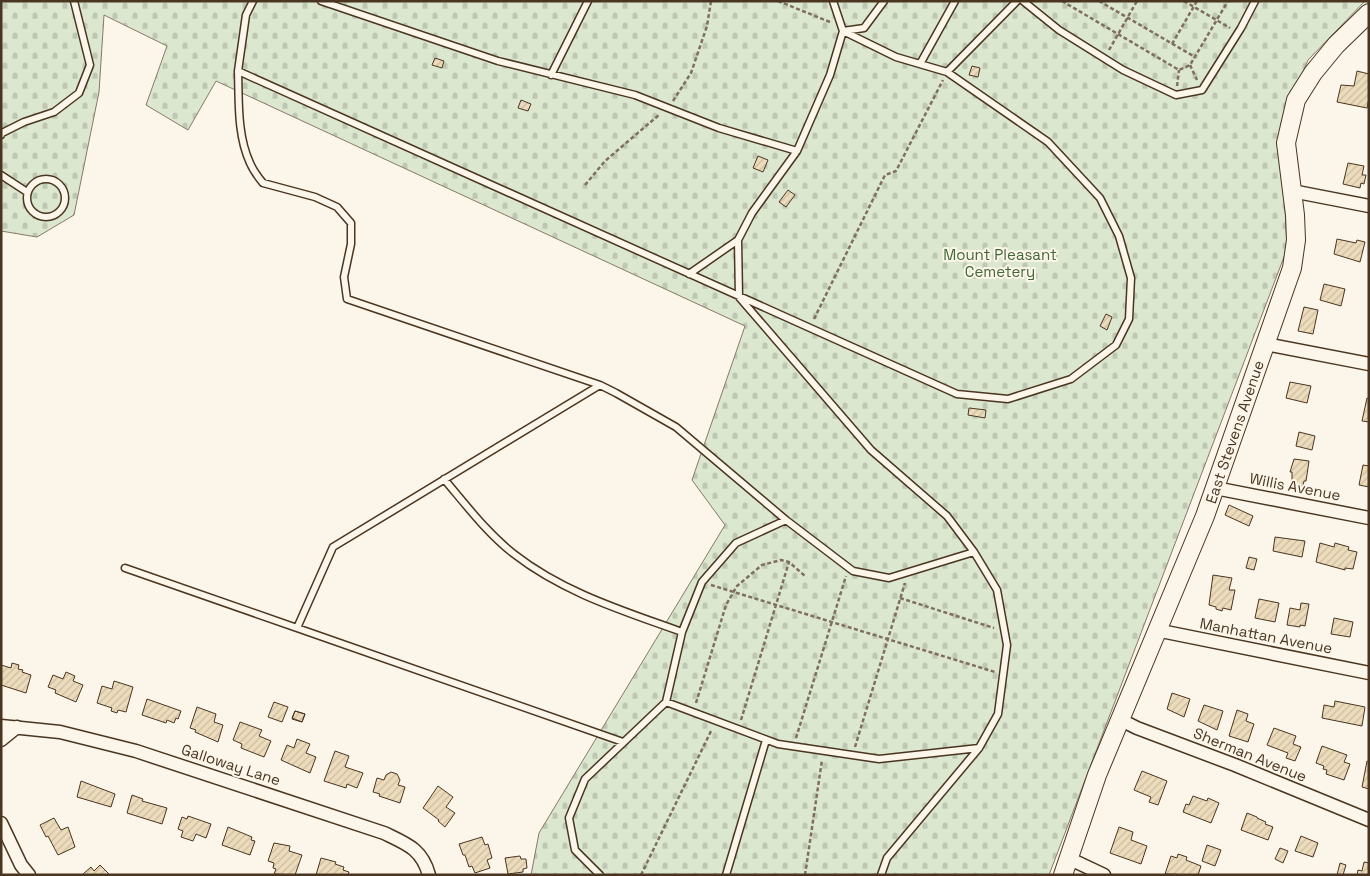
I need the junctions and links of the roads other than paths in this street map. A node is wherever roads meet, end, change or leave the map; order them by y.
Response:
1 (74, 1) edge
2 (252, 1) edge
3 (321, 1) edge
4 (588, 1) edge
5 (833, 1) edge
6 (884, 1) edge
7 (955, 1) edge
8 (1017, 1) edge
9 (1024, 1) edge
10 (1254, 1) edge
11 (1369, 13) edge
12 (842, 29) junction
13 (920, 64) junction
14 (238, 71) junction
15 (947, 72) junction
16 (550, 75) junction
17 (1, 135) edge
18 (797, 151) junction
19 (1, 175) edge
20 (1292, 191) junction
21 (27, 192) junction
22 (1369, 206) edge
23 (738, 240) junction
24 (689, 274) junction
25 (739, 297) junction
26 (1266, 344) junction
27 (1369, 364) edge
28 (600, 385) junction
29 (444, 479) junction
30 (1215, 488) junction
31 (1369, 518) edge
32 (786, 520) junction
33 (974, 552) junction
34 (125, 568) dead end
35 (297, 628) junction
36 (1156, 630) junction
37 (682, 632) junction
38 (1369, 673) edge
39 (666, 702) junction
40 (1119, 719) junction
41 (1, 726) edge
42 (17, 727) junction
43 (1, 740) edge
44 (766, 740) junction
45 (623, 742) junction
46 (979, 748) junction
47 (1369, 820) edge
48 (1, 823) edge
49 (1065, 867) edge
50 (28, 875) edge
51 (429, 875) edge
52 (600, 875) edge
53 (726, 875) edge
54 (882, 875) edge
55 (1104, 875) edge

1 - 17 lane
2 - 14 lane
3 - 16 lane
4 - 16 lane
5 - 12 lane
6 - 12 lane
7 - 13 lane
8 - 15 lane
9 - 10 lane
11 - 20 street, East Stevens Avenue
12 - 13 lane
12 - 18 lane
13 - 15 lane
14 - 24 lane
14 - 28 lane
15 - 25 lane
16 - 18 lane
18 - 23 lane
19 - 21 lane
20 - 22 street
20 - 26 street, East Stevens Avenue
21 - 21 lane
23 - 24 lane
23 - 25 lane
24 - 25 lane
25 - 33 lane
26 - 27 street
26 - 30 street, East Stevens Avenue
28 - 29 lane
28 - 32 lane
29 - 35 lane
29 - 37 lane
30 - 31 street, Willis Avenue
30 - 36 street, East Stevens Avenue
32 - 33 lane
32 - 37 lane
33 - 46 lane
34 - 35 lane
35 - 45 lane
36 - 38 street, Manhattan Avenue
36 - 40 street, East Stevens Avenue
37 - 39 lane
39 - 44 lane
39 - 45 lane
40 - 47 street, Sherman Avenue
40 - 49 street, East Stevens Avenue
41 - 42 street, Galloway Lane
42 - 43 street
42 - 51 street, Galloway Lane
44 - 46 lane
44 - 53 lane
45 - 52 lane
46 - 54 lane
48 - 50 street
49 - 55 street

